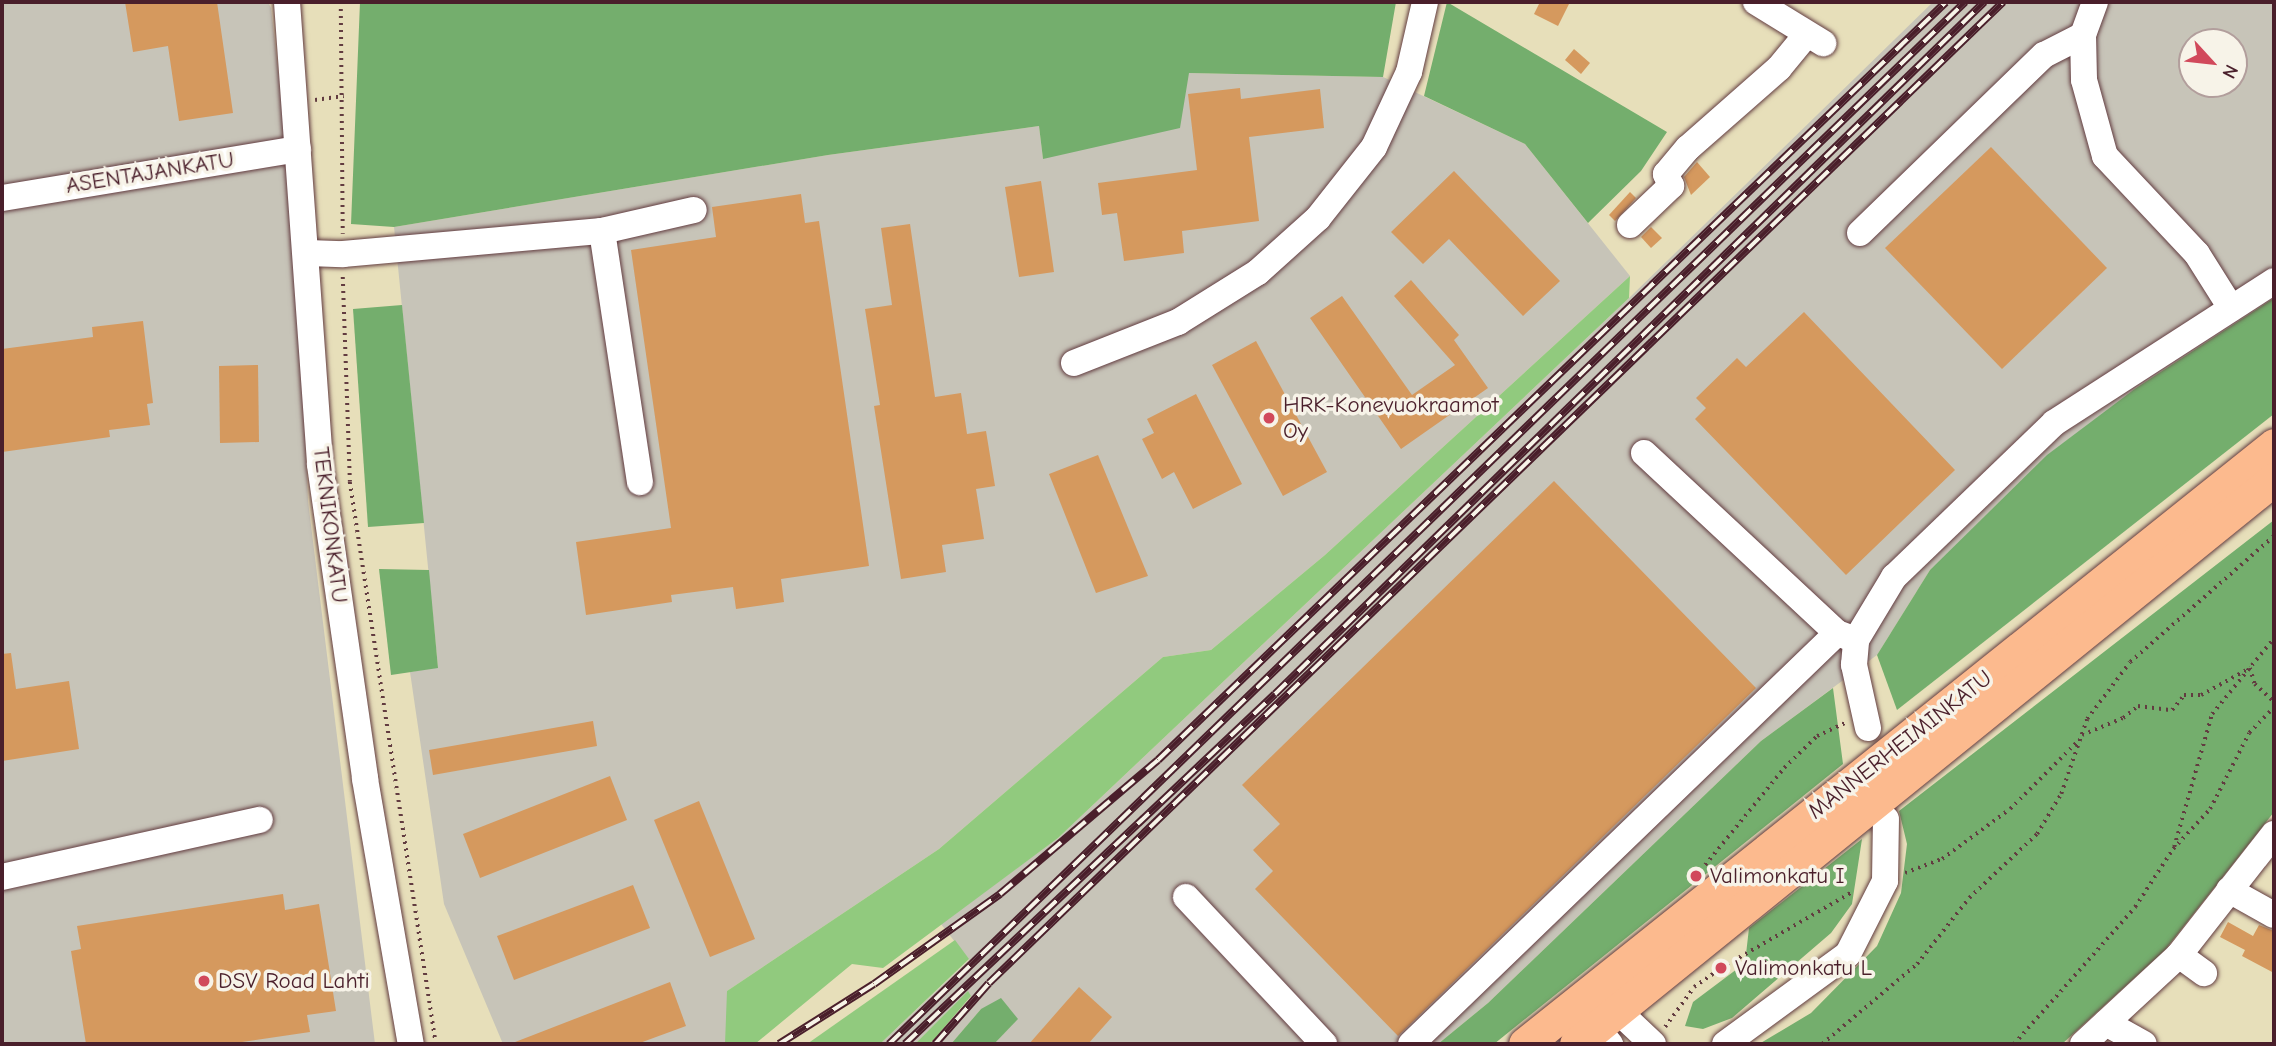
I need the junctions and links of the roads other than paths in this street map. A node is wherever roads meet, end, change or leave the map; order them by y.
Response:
1 (287, 2) edge
2 (1424, 2) edge
3 (1756, 2) edge
4 (2095, 2) edge
5 (2083, 35) junction
6 (298, 149) junction
7 (2, 198) edge
8 (694, 211) dead end
9 (1630, 225) dead end
10 (602, 232) junction
11 (1860, 233) dead end
12 (308, 253) junction
13 (2274, 281) edge
14 (2231, 308) junction
15 (1074, 363) dead end
16 (2274, 445) edge
17 (1644, 453) dead end
18 (2274, 478) edge
19 (640, 482) dead end
20 (1846, 636) junction
21 (1858, 730) road end
22 (1886, 819) dead end
23 (260, 820) dead end
24 (2274, 834) edge
25 (2, 877) edge
26 (2229, 890) junction
27 (1186, 897) dead end
28 (2274, 915) edge
29 (2179, 955) junction
30 (2204, 973) dead end
31 (1587, 994) junction
32 (2106, 1023) junction
33 (1600, 1032) edge
34 (1651, 1042) edge
35 (2085, 1043) edge
36 (411, 1044) edge
37 (1324, 1044) edge
38 (1412, 1044) edge
39 (1525, 1044) edge
40 (1725, 1044) edge
41 (2144, 1044) edge

1 - 6 street, TEKNIKONKATU
2 - 15 street
3 - 9 street
4 - 5 street
5 - 11 street
5 - 14 street
6 - 7 street, ASENTAJANKATU
6 - 12 street, TEKNIKONKATU
8 - 10 street
10 - 12 street
10 - 19 street
12 - 36 street, TEKNIKONKATU
13 - 14 street
14 - 20 street
16 - 31 main road, MANNERHEIMINKATU
17 - 20 street
18 - 33 main road, MANNERHEIMINKATU
20 - 21 street
20 - 38 street
22 - 40 street
23 - 25 street
24 - 26 street
26 - 28 street
26 - 29 street
27 - 37 street
29 - 30 street
29 - 32 street
31 - 33 street
31 - 39 main road, MANNERHEIMINKATU
32 - 35 street
32 - 41 street
33 - 34 street

